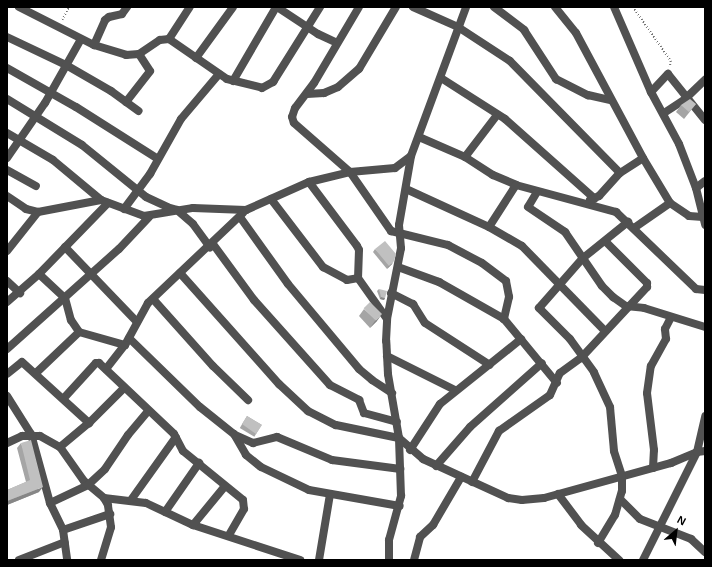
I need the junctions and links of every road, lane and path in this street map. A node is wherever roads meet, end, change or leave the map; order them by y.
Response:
1 (19, 7) edge
2 (68, 7) edge
3 (127, 7) edge
4 (190, 7) edge
5 (233, 7) edge
6 (277, 7) edge
7 (320, 7) edge
8 (359, 7) edge
9 (396, 7) edge
10 (413, 7) edge
11 (466, 7) edge
12 (494, 7) edge
13 (555, 7) edge
14 (614, 7) edge
15 (633, 7) edge
16 (59, 27) junction
17 (306, 27) junction
18 (458, 27) junction
19 (7, 37) edge
20 (81, 38) junction
21 (169, 38) junction
22 (337, 43) junction
23 (94, 45) junction
24 (139, 54) junction
25 (196, 58) junction
26 (66, 65) junction
27 (7, 68) edge
28 (219, 74) junction
29 (668, 74) junction
30 (440, 78) junction
31 (705, 80) edge
32 (233, 81) junction
33 (651, 92) junction
34 (52, 93) junction
35 (307, 94) junction
36 (688, 97) junction
37 (7, 99) edge
38 (610, 100) junction
39 (126, 102) junction
40 (140, 111) dead end
41 (664, 113) junction
42 (497, 115) junction
43 (36, 118) junction
44 (705, 120) edge
45 (7, 134) edge
46 (419, 137) junction
47 (19, 141) junction
48 (411, 156) junction
49 (465, 157) junction
50 (7, 158) edge
51 (643, 158) junction
52 (158, 159) junction
53 (7, 170) edge
54 (350, 172) junction
55 (620, 173) junction
56 (705, 181) edge
57 (309, 182) junction
58 (516, 185) junction
59 (36, 186) dead end
60 (696, 188) junction
61 (406, 189) junction
62 (137, 191) junction
63 (536, 192) junction
64 (7, 196) edge
65 (271, 199) junction
66 (595, 199) junction
67 (104, 202) junction
68 (584, 203) junction
69 (670, 203) junction
70 (124, 209) junction
71 (177, 210) junction
72 (246, 210) junction
73 (38, 212) junction
74 (149, 217) junction
75 (240, 217) junction
76 (704, 221) edge
77 (628, 222) junction
78 (489, 227) junction
79 (634, 228) junction
80 (399, 235) junction
81 (605, 241) junction
82 (212, 245) junction
83 (65, 248) junction
84 (7, 251) edge
85 (583, 258) junction
86 (398, 267) junction
87 (180, 273) junction
88 (39, 274) junction
89 (90, 274) junction
90 (358, 278) junction
91 (7, 281) edge
92 (559, 282) junction
93 (705, 290) edge
94 (20, 293) junction
95 (391, 293) junction
96 (65, 298) junction
97 (153, 298) junction
98 (7, 302) edge
99 (631, 306) junction
100 (671, 317) junction
101 (387, 319) junction
102 (504, 319) junction
103 (136, 321) junction
104 (705, 327) edge
105 (79, 332) junction
106 (605, 332) junction
107 (521, 339) junction
108 (127, 342) junction
109 (8, 347) edge
110 (387, 356) junction
111 (581, 358) junction
112 (542, 363) junction
113 (490, 365) junction
114 (106, 369) junction
115 (36, 373) junction
116 (7, 374) edge
117 (557, 383) junction
118 (124, 388) junction
119 (455, 390) junction
120 (392, 393) junction
121 (7, 396) edge
122 (64, 398) junction
123 (248, 400) dead end
124 (148, 411) junction
125 (705, 416) edge
126 (397, 422) junction
127 (89, 423) junction
128 (30, 434) junction
129 (234, 434) junction
130 (176, 437) junction
131 (399, 438) junction
132 (7, 443) edge
133 (60, 447) junction
134 (410, 450) junction
135 (701, 451) edge
136 (199, 462) junction
137 (436, 466) junction
138 (653, 468) junction
139 (400, 469) junction
140 (622, 476) junction
141 (461, 477) junction
142 (472, 482) junction
143 (88, 485) junction
144 (225, 486) junction
145 (330, 494) junction
146 (558, 494) junction
147 (104, 498) junction
148 (620, 498) junction
149 (131, 500) junction
150 (50, 503) junction
151 (400, 506) junction
152 (165, 512) junction
153 (110, 514) junction
154 (193, 525) junction
155 (658, 528) junction
156 (63, 530) junction
157 (229, 535) junction
158 (65, 542) junction
159 (598, 543) junction
160 (705, 552) edge
161 (31, 557) edge
162 (19, 560) edge
163 (68, 560) edge
164 (101, 560) edge
165 (300, 560) edge
166 (319, 560) edge
167 (389, 560) edge
168 (414, 560) edge
169 (619, 560) edge
170 (643, 560) edge

1 - 16 street
2 - 16 path
3 - 23 street
4 - 21 street
5 - 25 street
6 - 17 street
6 - 32 street
7 - 17 street
8 - 22 street
9 - 35 street
10 - 18 street
11 - 18 street
12 - 38 street
13 - 38 street
14 - 33 street
15 - 29 path
16 - 20 street
17 - 22 street
17 - 32 street
18 - 30 street
18 - 55 street
19 - 26 street
20 - 23 street
20 - 26 street
21 - 24 street
21 - 25 street
22 - 35 street
23 - 24 street
24 - 39 street
25 - 28 street
26 - 34 street
26 - 39 street
27 - 34 street
28 - 32 street
28 - 52 street
29 - 33 street
29 - 36 street
30 - 42 street
30 - 46 street
31 - 36 street
33 - 41 street
34 - 43 street
34 - 52 street
35 - 54 street
36 - 41 street
36 - 44 street
37 - 43 street
38 - 51 street
39 - 40 street
41 - 60 street
42 - 49 street
42 - 66 street
43 - 47 street
43 - 62 street
45 - 47 street
46 - 48 street
46 - 49 street
47 - 50 street
47 - 67 street
48 - 54 street
48 - 61 street
49 - 58 street
51 - 55 street
51 - 69 street
52 - 62 street
53 - 59 street
54 - 57 street
54 - 80 street
55 - 66 street
56 - 60 street
57 - 65 street
57 - 90 street
58 - 63 street
58 - 78 street
60 - 76 street
61 - 78 street
61 - 80 street
62 - 70 street
62 - 71 street
63 - 68 street
63 - 85 street
64 - 73 street
65 - 72 street
65 - 90 street
66 - 68 street
67 - 70 street
67 - 73 street
67 - 83 street
68 - 77 street
69 - 76 street
69 - 79 street
70 - 74 street
71 - 72 street
71 - 74 street
71 - 82 street
72 - 75 street
73 - 84 street
74 - 89 street
75 - 82 street
75 - 120 street
77 - 79 street
77 - 81 street
78 - 92 street
79 - 93 street
80 - 86 street
80 - 102 street
81 - 85 street
81 - 99 street
82 - 87 street
82 - 126 street
83 - 88 street
83 - 89 street
85 - 92 street
85 - 99 street
86 - 95 street
86 - 102 street
87 - 97 street
87 - 131 street
88 - 94 street
88 - 96 street
89 - 96 street
89 - 103 street
90 - 101 street
91 - 94 street
92 - 106 street
92 - 111 street
94 - 98 street
95 - 101 street
95 - 113 street
96 - 105 street
96 - 109 street
97 - 103 street
97 - 123 street
99 - 100 street
99 - 106 street
100 - 104 street
100 - 138 street
101 - 110 street
102 - 107 street
103 - 108 street
105 - 108 street
105 - 115 street
106 - 111 street
107 - 112 street
107 - 113 street
108 - 114 street
108 - 129 street
110 - 119 street
110 - 120 street
111 - 117 street
111 - 140 street
112 - 117 street
112 - 137 street
113 - 119 street
114 - 118 street
114 - 122 street
115 - 116 street
115 - 122 street
117 - 142 street
118 - 124 street
118 - 127 street
119 - 134 street
120 - 126 street
121 - 128 street
122 - 127 street
124 - 130 street
124 - 143 street
125 - 135 street
126 - 131 street
127 - 133 street
128 - 132 street
128 - 133 street
128 - 150 street
129 - 139 street
129 - 145 street
130 - 136 street
130 - 149 street
131 - 134 street
131 - 139 street
133 - 143 street
134 - 137 street
135 - 138 street
135 - 155 street
136 - 144 street
136 - 152 street
137 - 141 street
138 - 140 street
139 - 151 street
140 - 146 street
140 - 148 street
141 - 142 street
141 - 168 street
142 - 146 street
143 - 147 street
143 - 150 street
144 - 154 street
144 - 157 street
145 - 151 street
145 - 166 street
146 - 159 street
147 - 149 street
147 - 153 street
148 - 155 street
148 - 159 street
149 - 152 street
150 - 156 street
151 - 167 street
152 - 154 street
153 - 156 street
153 - 164 street
154 - 157 street
155 - 160 street
155 - 170 street
156 - 158 street
157 - 165 street
158 - 161 street
158 - 163 street
159 - 169 street
161 - 162 street

